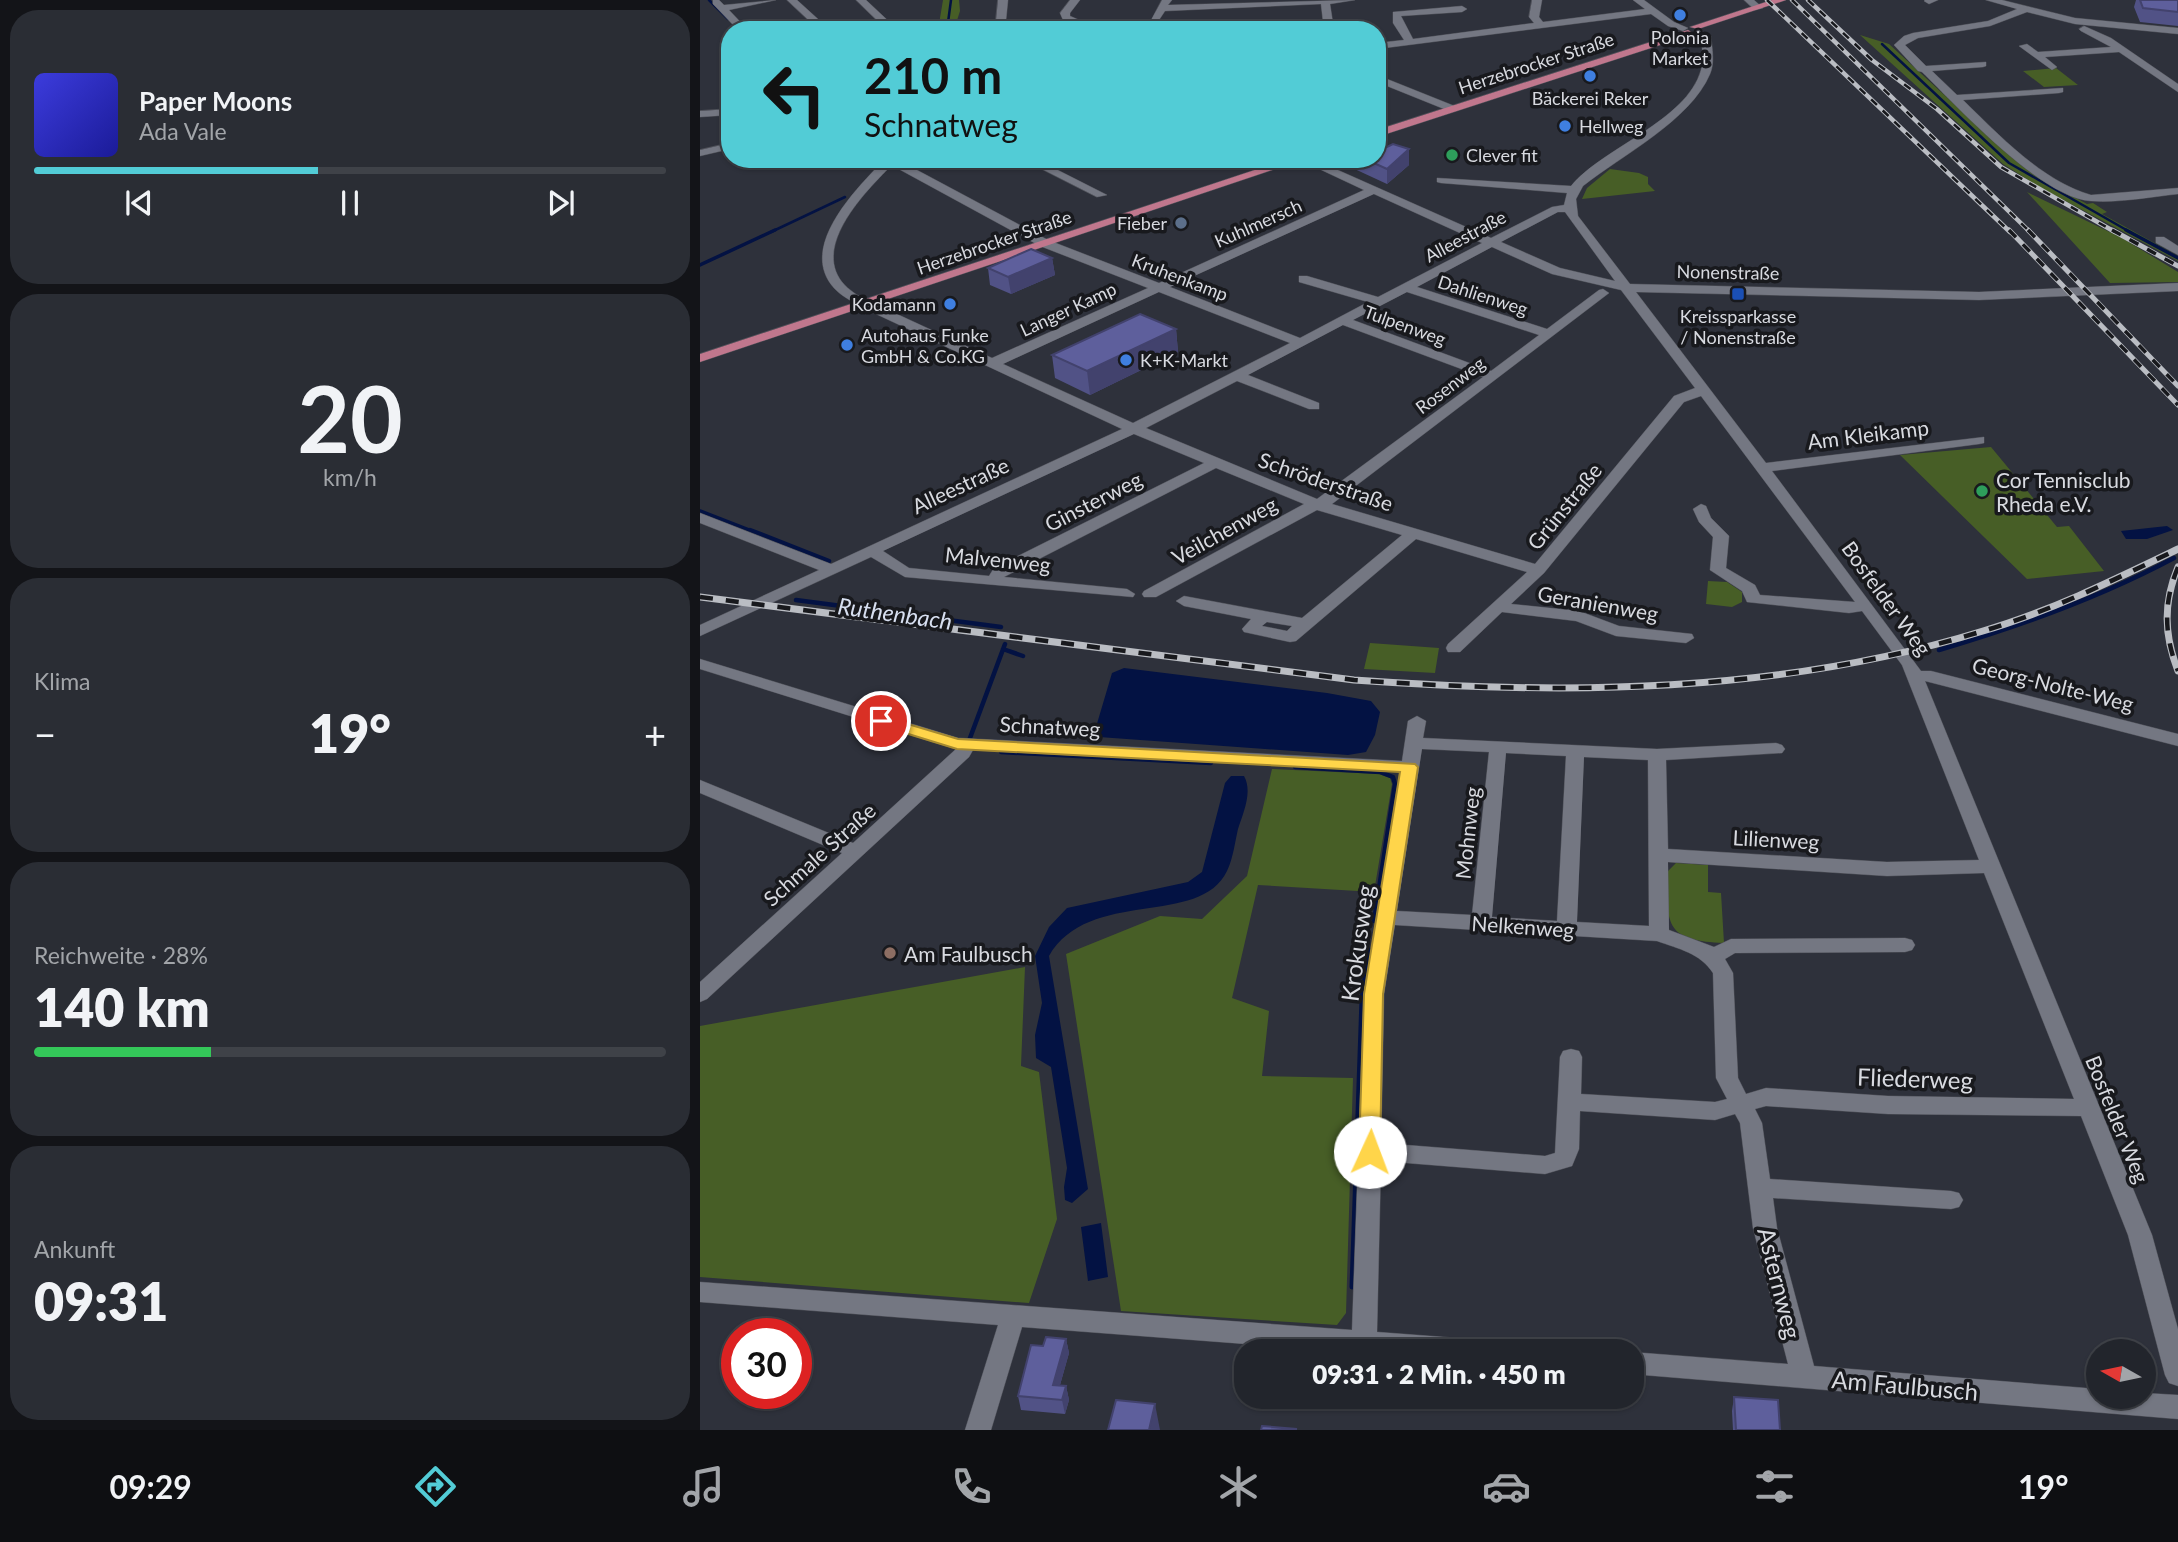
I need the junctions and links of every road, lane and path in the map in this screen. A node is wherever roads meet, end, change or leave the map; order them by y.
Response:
1 (714, 0) edge
2 (771, 0) edge
3 (792, 0) edge
4 (861, 0) edge
5 (1003, 0) edge
6 (1075, 0) edge
7 (1350, 0) edge
8 (1537, 0) edge
9 (1638, 0) edge
10 (1781, 0) edge
11 (1992, 0) edge
12 (1325, 1) edge
13 (1165, 4) edge
14 (1754, 5) edge
15 (723, 8) junction
16 (1462, 9) dead end
17 (2024, 10) junction
18 (1653, 11) junction
19 (735, 21) edge
20 (815, 21) edge
21 (883, 21) edge
22 (1001, 21) edge
23 (1074, 21) edge
24 (1154, 21) edge
25 (1328, 21) edge
26 (1541, 25) junction
27 (2076, 26) dead end
28 (2131, 28) junction
29 (1691, 30) junction
30 (2178, 31) edge
31 (2108, 40) junction
32 (1410, 41) junction
33 (1386, 45) edge
34 (2024, 46) dead end
35 (2120, 49) junction
36 (2035, 55) junction
37 (1983, 64) dead end
38 (2052, 67) dead end
39 (1921, 69) junction
40 (1386, 82) edge
41 (2178, 89) edge
42 (2059, 90) dead end
43 (1953, 98) junction
44 (1453, 109) junction
45 (721, 112) edge
46 (700, 114) edge
47 (1386, 131) edge
48 (721, 148) edge
49 (700, 153) edge
50 (883, 168) edge
51 (905, 168) edge
52 (1046, 168) edge
53 (1274, 168) edge
54 (1323, 168) edge
55 (1441, 180) dead end
56 (1374, 190) junction
57 (1574, 190) junction
58 (2178, 191) edge
59 (1101, 195) dead end
60 (1570, 208) junction
61 (2160, 240) dead end
62 (1044, 243) junction
63 (1493, 243) junction
64 (2178, 251) edge
65 (1303, 279) dead end
66 (1624, 286) junction
67 (1157, 287) junction
68 (2178, 287) edge
69 (1408, 288) junction
70 (1603, 293) dead end
71 (1381, 302) junction
72 (865, 304) junction
73 (1344, 321) junction
74 (1549, 334) junction
75 (1302, 343) junction
76 (700, 358) edge
77 (993, 363) junction
78 (1237, 376) junction
79 (1493, 376) junction
80 (1703, 390) junction
81 (1314, 406) dead end
82 (1106, 417) junction
83 (1134, 428) junction
84 (1106, 440) junction
85 (1979, 440) dead end
86 (1215, 463) junction
87 (1762, 468) junction
88 (1318, 505) junction
89 (1701, 509) dead end
90 (700, 518) edge
91 (1413, 533) junction
92 (871, 550) junction
93 (831, 569) junction
94 (1538, 570) junction
95 (993, 581) junction
96 (1127, 594) dead end
97 (1150, 594) dead end
98 (1184, 601) dead end
99 (1503, 606) junction
100 (1866, 606) junction
101 (700, 631) edge
102 (1686, 638) dead end
103 (1454, 648) dead end
104 (700, 664) edge
105 (1915, 676) junction
106 (1417, 721) dead end
107 (2178, 740) edge
108 (1413, 743) junction
109 (967, 745) junction
110 (1499, 748) junction
111 (1776, 748) dead end
112 (1575, 752) junction
113 (1657, 755) junction
114 (1409, 767) junction
115 (700, 786) edge
116 (855, 851) junction
117 (1658, 855) junction
118 (1991, 866) junction
119 (1386, 917) junction
120 (1481, 923) junction
121 (1567, 929) junction
122 (1660, 934) junction
123 (1905, 945) dead end
124 (1713, 957) junction
125 (700, 994) edge
126 (1571, 1057) dead end
127 (1569, 1102) junction
128 (1740, 1103) junction
129 (2090, 1108) junction
130 (1370, 1152) junction
131 (1760, 1188) junction
132 (1951, 1200) dead end
133 (700, 1292) edge
134 (1013, 1316) junction
135 (1324, 1339) edge
136 (1364, 1339) edge
137 (1644, 1364) edge
138 (2178, 1375) edge
139 (1804, 1376) junction
140 (2178, 1407) edge
141 (978, 1430) edge

1 - 15 street
2 - 15 street
3 - 20 street
4 - 21 street
5 - 22 street
6 - 23 street
7 - 12 street
8 - 26 street
9 - 18 street
10 - 14 main road, Herzebrocker Straße
11 - 17 street
12 - 13 street
12 - 25 street
13 - 24 street
14 - 29 main road, Herzebrocker Straße
15 - 19 street
16 - 32 street
17 - 28 street
17 - 39 street
18 - 26 street
18 - 29 street
26 - 32 street
27 - 31 street
28 - 30 street
28 - 31 street
29 - 44 main road, Herzebrocker Straße
29 - 57 street
31 - 35 street
32 - 33 street
34 - 36 street
35 - 36 street
35 - 41 street
36 - 38 street
37 - 39 street
39 - 43 street
40 - 44 street
42 - 43 street
43 - 58 street
44 - 47 main road, Herzebrocker Straße
45 - 46 street
48 - 49 street
50 - 72 street, Schröderstraße
51 - 62 street, Kruhenkamp
52 - 59 street
53 - 62 main road, Herzebrocker Straße
54 - 56 street, Nonenstraße
55 - 57 street
56 - 63 street, Nonenstraße
56 - 67 street, Kuhlmersch
57 - 60 street
60 - 63 street, Alleestraße
60 - 66 street, Bosfelder Weg
61 - 64 street
62 - 67 street, Kruhenkamp
62 - 72 main road, Herzebrocker Straße
63 - 66 street, Nonenstraße
63 - 69 street, Alleestraße
65 - 71 street
66 - 68 street, Nonenstraße
66 - 80 street, Bosfelder Weg
67 - 75 street, Kruhenkamp
67 - 77 street, Langer Kamp
69 - 71 street, Alleestraße
69 - 74 street, Dahlienweg
70 - 74 street, Rosenweg
71 - 73 street, Alleestraße
72 - 76 main road, Herzebrocker Straße
72 - 77 street, Schröderstraße
73 - 75 street, Alleestraße
73 - 79 street, Tulpenweg
74 - 79 street, Rosenweg
75 - 78 street, Alleestraße
77 - 82 street, Schröderstraße
78 - 81 street
78 - 83 street, Alleestraße
79 - 88 street, Rosenweg
80 - 87 street, Bosfelder Weg
80 - 94 street, Grünstraße
82 - 83 street, Schröderstraße
82 - 84 street
83 - 84 street, Alleestraße
83 - 86 street, Schröderstraße
84 - 92 street, Alleestraße
85 - 87 street, Am Kleikamp
86 - 88 street, Schröderstraße
86 - 95 street, Ginsterweg
87 - 100 street, Bosfelder Weg
88 - 91 street, Schröderstraße
88 - 97 street, Veilchenweg
89 - 100 street
90 - 93 street
91 - 94 street, Schröderstraße
91 - 98 street
92 - 93 street, Alleestraße
92 - 95 street, Malvenweg
93 - 101 street, Alleestraße
94 - 99 street, Grünstraße
95 - 96 street, Malvenweg
99 - 102 street, Geranienweg
99 - 103 street, Grünstraße
100 - 105 street, Bosfelder Weg
104 - 109 street, Schnatweg
105 - 107 street, Georg-Nolte-Weg
105 - 118 street, Bosfelder Weg
106 - 108 street, Krokusweg
108 - 110 street
108 - 114 street, Krokusweg
109 - 114 street, Schnatweg
109 - 116 street, Schmale Straße
110 - 112 street
110 - 120 street, Mohnweg
111 - 113 street
112 - 113 street
112 - 121 street
113 - 117 street
114 - 119 street, Krokusweg
115 - 116 street
116 - 125 street, Schmale Straße
117 - 118 street, Lilienweg
117 - 122 street
118 - 129 street, Bosfelder Weg
119 - 120 street, Nelkenweg
119 - 130 street, Krokusweg
120 - 121 street, Nelkenweg
121 - 122 street, Nelkenweg
122 - 124 street, Nelkenweg
123 - 124 street
124 - 128 street, Asternweg
126 - 127 street
127 - 128 street, Fliederweg
127 - 130 street
128 - 129 street, Fliederweg
128 - 131 street, Asternweg
129 - 138 street, Bosfelder Weg
130 - 136 street, Krokusweg
131 - 132 street
131 - 139 street, Asternweg
133 - 134 street
134 - 135 street
134 - 141 street
137 - 139 street, Am Faulbusch
139 - 140 street, Am Faulbusch

